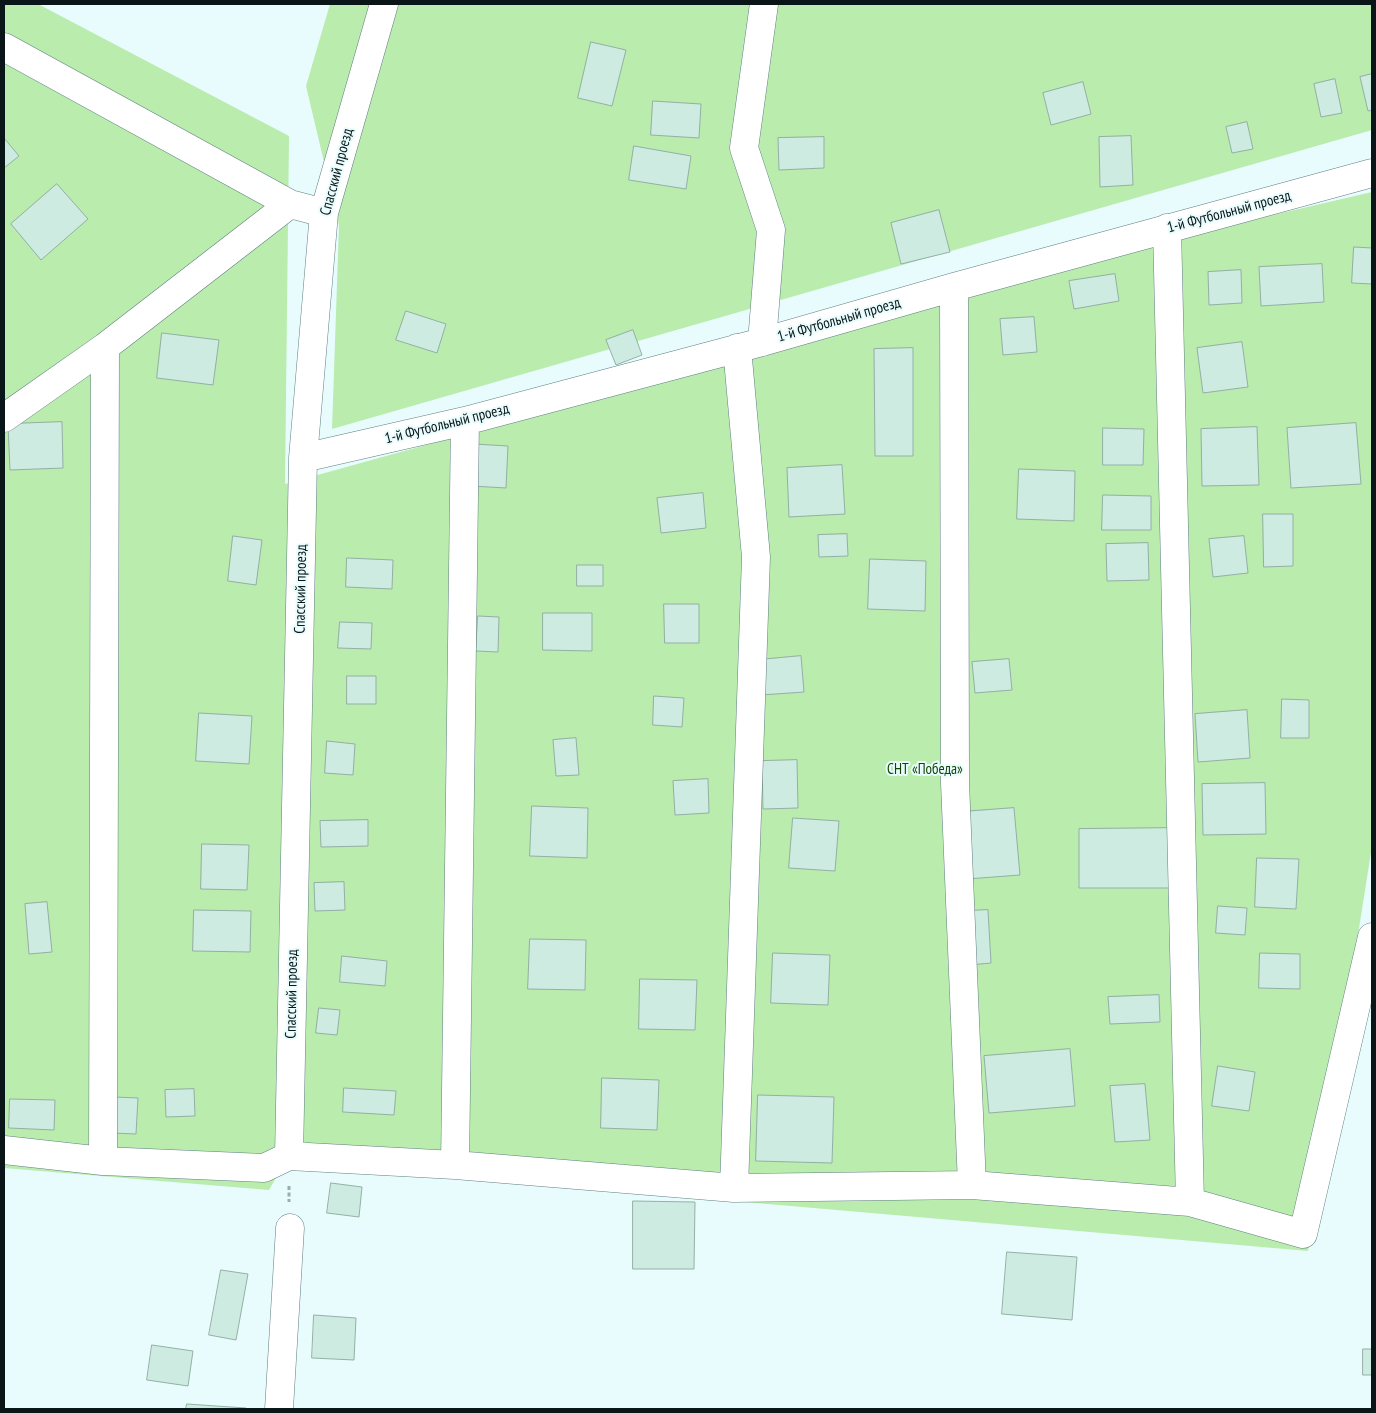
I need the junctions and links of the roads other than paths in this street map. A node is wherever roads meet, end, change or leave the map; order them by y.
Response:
1 (384, 4) edge
2 (764, 4) edge
3 (4, 47) edge
4 (1372, 173) edge
5 (290, 204) junction
6 (324, 213) junction
7 (1167, 228) junction
8 (954, 287) junction
9 (750, 345) junction
10 (105, 347) junction
11 (4, 418) edge
12 (465, 421) junction
13 (303, 458) junction
14 (1372, 937) edge
15 (4, 1150) edge
16 (289, 1156) junction
17 (103, 1161) junction
18 (455, 1165) junction
19 (972, 1185) junction
20 (734, 1188) junction
21 (1190, 1202) junction
22 (290, 1228) road end
23 (279, 1409) edge

1 - 6 street, Спасский проезд
2 - 9 street
3 - 5 street
4 - 7 street, 1-й Футбольный проезд
5 - 6 street
5 - 10 street
6 - 13 street, Спасский проезд
7 - 8 street, 1-й Футбольный проезд
7 - 21 street
8 - 9 street, 1-й Футбольный проезд
8 - 19 street
9 - 12 street, 1-й Футбольный проезд
9 - 20 street
10 - 11 street
10 - 17 street
12 - 13 street, 1-й Футбольный проезд
12 - 18 street
13 - 16 street, Спасский проезд
14 - 21 street
15 - 17 street
16 - 17 street
16 - 18 street
18 - 20 street
19 - 20 street
19 - 21 street
22 - 23 street

